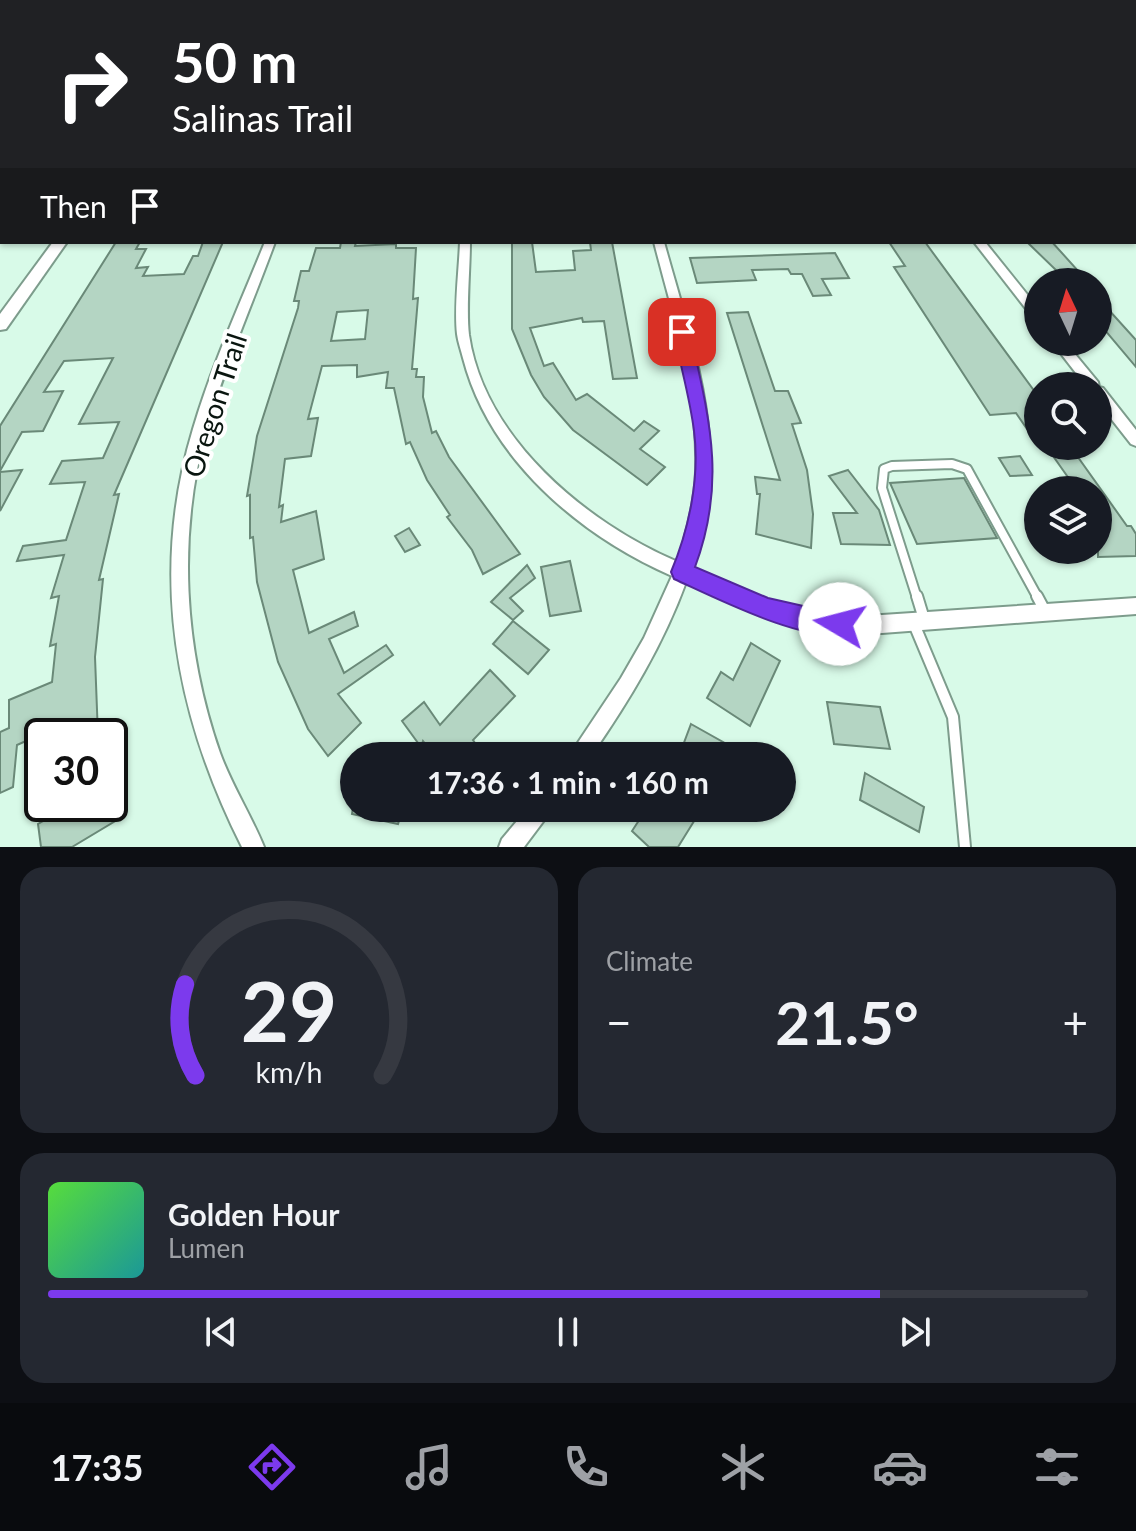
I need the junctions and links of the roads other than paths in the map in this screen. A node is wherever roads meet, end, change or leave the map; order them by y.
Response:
1 (59, 244) edge
2 (269, 244) edge
3 (465, 244) edge
4 (659, 244) edge
5 (981, 244) edge
6 (1024, 298) edge
7 (0, 325) edge
8 (1069, 356) edge
9 (1082, 372) edge
10 (1112, 410) edge
11 (1136, 440) edge
12 (682, 572) junction
13 (1136, 606) edge
14 (1046, 613) junction
15 (919, 621) junction
16 (588, 742) edge
17 (530, 822) edge
18 (253, 847) edge
19 (510, 847) edge
20 (965, 847) edge

1 - 7 street
2 - 18 street, Oregon Trail
3 - 12 street
4 - 12 street
5 - 6 street
8 - 9 street
10 - 11 street
12 - 15 street
12 - 16 street
13 - 14 street
14 - 15 street
14 - 15 lane
15 - 20 lane
17 - 19 street

